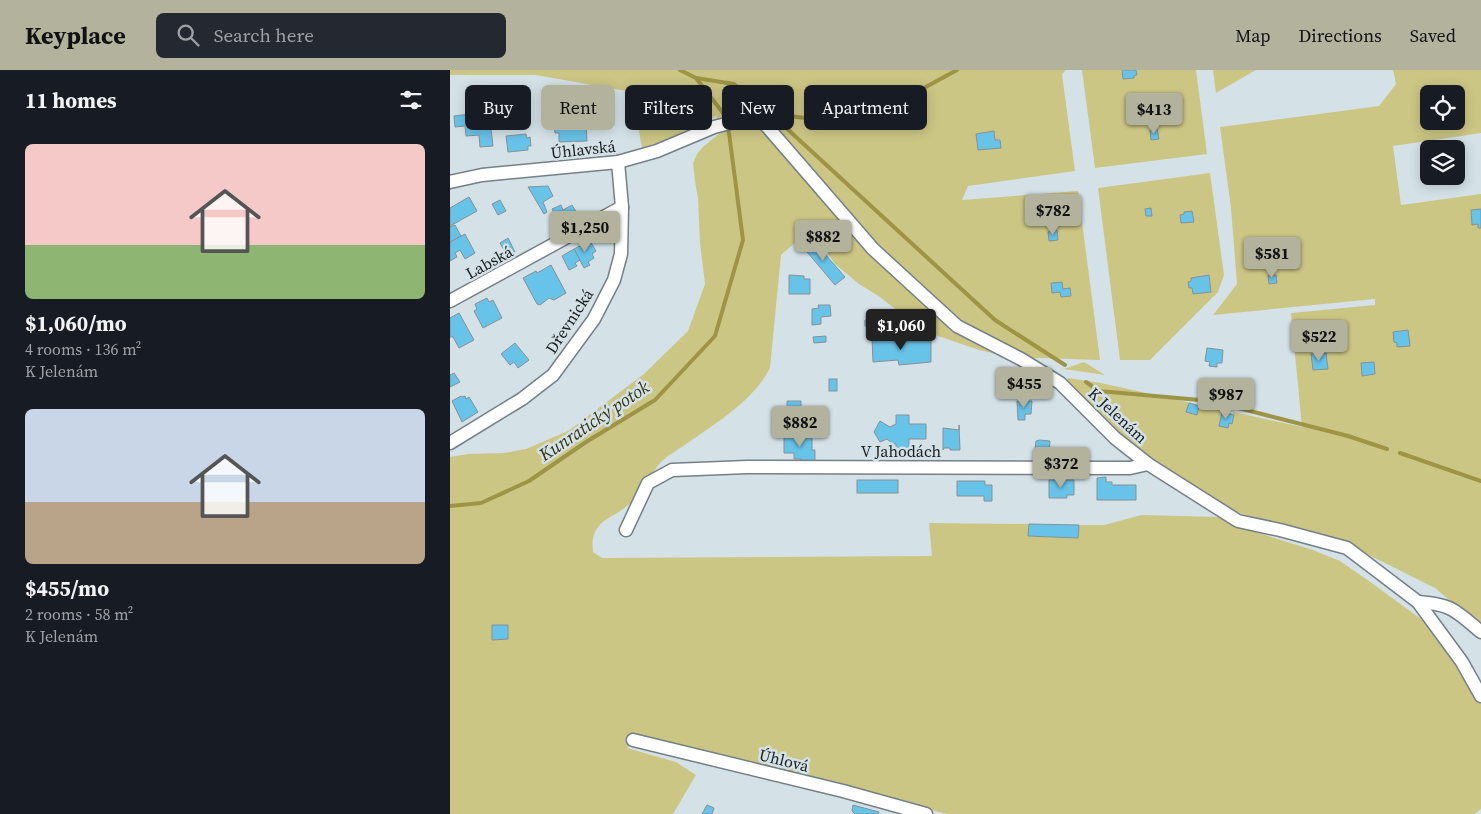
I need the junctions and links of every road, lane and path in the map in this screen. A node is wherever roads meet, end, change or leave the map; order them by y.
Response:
1 (722, 125) edge
2 (770, 130) edge
3 (618, 162) junction
4 (450, 182) edge
5 (622, 207) junction
6 (450, 301) edge
7 (450, 443) edge
8 (1148, 464) junction
9 (626, 530) dead end
10 (1418, 602) junction
11 (1481, 632) edge
12 (1481, 696) edge
13 (633, 740) dead end
14 (926, 814) edge

1 - 3 street, Úhlavská
2 - 8 street, K Jelenám
3 - 4 street, Úhlavská
3 - 5 street, Dřevnická
5 - 6 street, Labská
5 - 7 street, Dřevnická
8 - 9 street, V Jahodách
8 - 10 street, K Jelenám
10 - 11 street
10 - 12 street, K Jelenám
13 - 14 street, Úhlová

